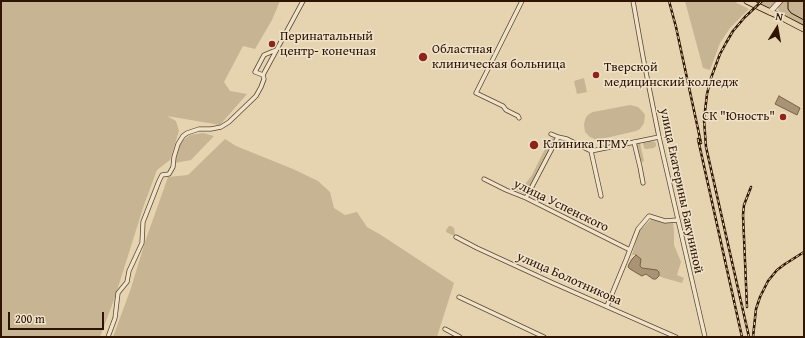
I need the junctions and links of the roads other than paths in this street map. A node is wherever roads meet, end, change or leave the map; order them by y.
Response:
1 (303, 1) edge
2 (522, 1) edge
3 (632, 1) edge
4 (746, 1) edge
5 (779, 2) edge
6 (770, 12) junction
7 (779, 16) junction
8 (804, 30) edge
9 (276, 50) junction
10 (263, 75) junction
11 (519, 118) dead end
12 (551, 134) dead end
13 (558, 137) junction
14 (659, 137) junction
15 (634, 142) junction
16 (591, 151) junction
17 (484, 179) dead end
18 (643, 183) dead end
19 (601, 196) dead end
20 (526, 198) junction
21 (677, 220) junction
22 (456, 237) dead end
23 (630, 250) junction
24 (459, 297) dead end
25 (606, 306) junction
26 (445, 329) dead end
27 (108, 337) edge
28 (460, 337) edge
29 (544, 337) edge
30 (676, 337) edge
31 (705, 337) edge

1 - 9 street
2 - 11 street
3 - 14 street, улица Екатерины Бакуниной
4 - 6 main road
5 - 6 street
5 - 7 street
6 - 7 main road
6 - 8 main road
7 - 8 main road
9 - 10 street
9 - 10 street
10 - 27 street
12 - 13 street
13 - 16 street
13 - 20 street
14 - 15 street
14 - 21 street, улица Екатерины Бакуниной
15 - 16 street
15 - 18 street
16 - 19 street
17 - 20 street, улица Успенского
20 - 23 street, улица Успенского
21 - 23 street
21 - 31 street, улица Екатерины Бакуниной
22 - 25 street, улица Болотникова
23 - 25 street
24 - 29 street
25 - 30 street, улица Болотникова
26 - 28 street

